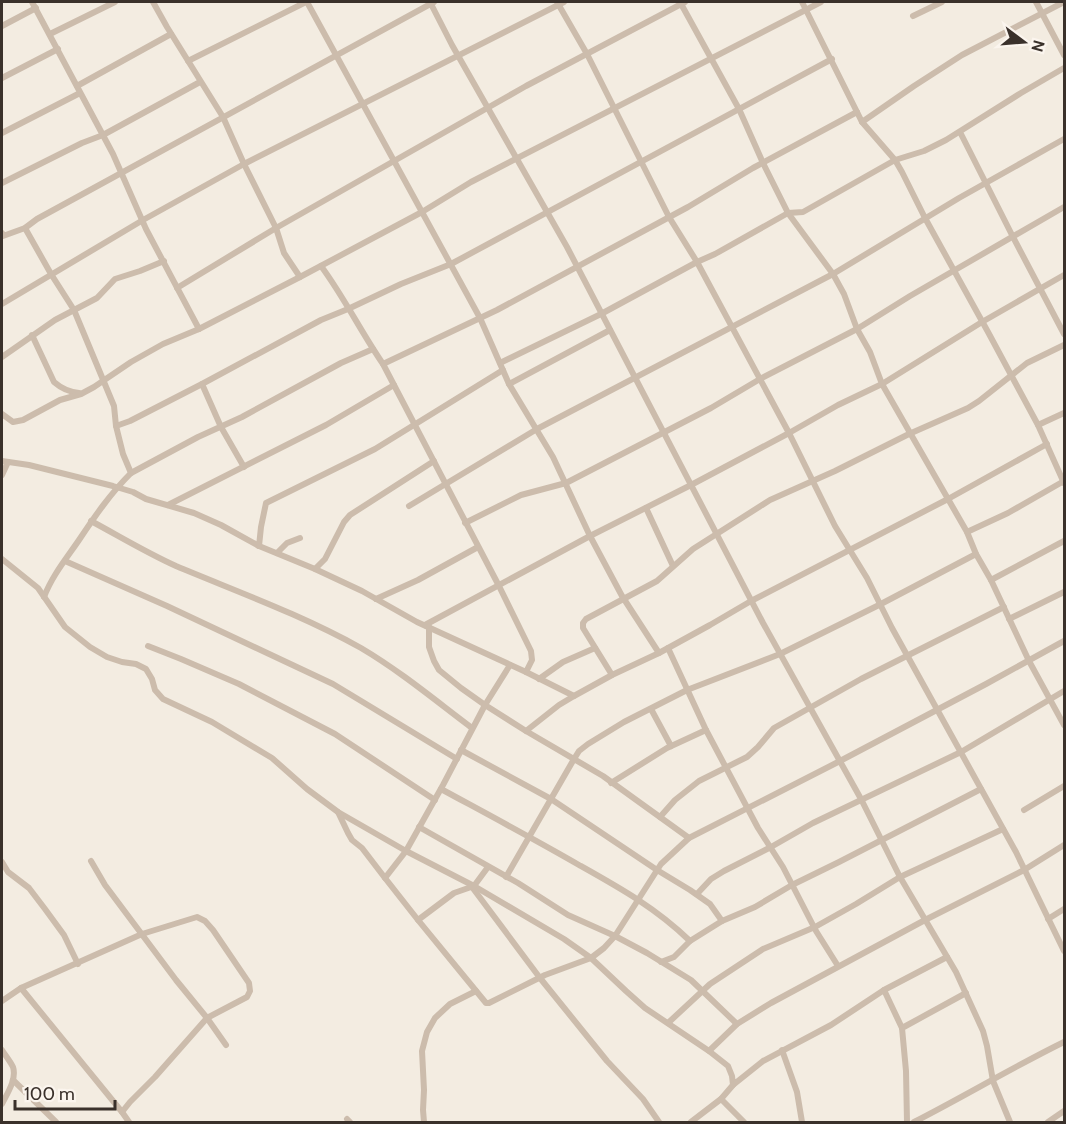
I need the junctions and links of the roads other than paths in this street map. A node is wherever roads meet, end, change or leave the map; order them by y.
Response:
1 (115, 2) edge
2 (153, 2) edge
3 (306, 2) edge
4 (432, 2) edge
5 (560, 2) edge
6 (682, 2) edge
7 (802, 2) edge
8 (821, 2) edge
9 (942, 2) edge
10 (1036, 2) edge
11 (1065, 2) edge
12 (34, 5) edge
13 (806, 9) junction
14 (1042, 13) junction
15 (913, 16) dead end
16 (2, 26) edge
17 (50, 34) junction
18 (171, 34) junction
19 (58, 49) junction
20 (587, 54) junction
21 (1065, 55) edge
22 (337, 56) junction
23 (458, 56) junction
24 (712, 59) junction
25 (832, 59) junction
26 (188, 61) junction
27 (1065, 68) edge
28 (2, 78) edge
29 (200, 82) junction
30 (79, 89) junction
31 (362, 104) junction
32 (488, 108) junction
33 (614, 109) junction
34 (739, 109) junction
35 (857, 112) junction
36 (223, 117) junction
37 (862, 122) junction
38 (960, 132) junction
39 (2, 133) edge
40 (103, 135) junction
41 (1065, 139) edge
42 (517, 159) junction
43 (895, 160) junction
44 (395, 161) junction
45 (641, 162) junction
46 (763, 163) junction
47 (244, 164) junction
48 (122, 174) junction
49 (2, 183) edge
50 (987, 183) junction
51 (1065, 207) edge
52 (422, 212) junction
53 (548, 213) junction
54 (788, 213) junction
55 (669, 217) junction
56 (925, 218) junction
57 (143, 220) junction
58 (25, 228) junction
59 (276, 228) junction
60 (2, 236) edge
61 (1013, 237) junction
62 (164, 261) junction
63 (697, 262) junction
64 (451, 264) junction
65 (321, 266) junction
66 (577, 267) junction
67 (954, 270) junction
68 (51, 274) junction
69 (833, 274) junction
70 (1065, 275) edge
71 (300, 277) junction
72 (177, 288) junction
73 (1040, 288) junction
74 (2, 304) edge
75 (348, 309) junction
76 (74, 310) junction
77 (601, 314) junction
78 (480, 318) junction
79 (982, 322) junction
80 (732, 326) junction
81 (199, 329) junction
82 (857, 329) junction
83 (610, 330) junction
84 (1065, 334) edge
85 (32, 335) junction
86 (1065, 345) edge
87 (373, 349) junction
88 (2, 357) edge
89 (383, 364) junction
90 (502, 366) junction
91 (1011, 375) junction
92 (635, 379) junction
93 (760, 379) junction
94 (104, 381) junction
95 (202, 384) junction
96 (509, 384) junction
97 (882, 384) junction
98 (394, 385) junction
99 (81, 394) junction
100 (1065, 413) edge
101 (2, 414) edge
102 (414, 424) junction
103 (1038, 425) junction
104 (116, 426) junction
105 (221, 427) junction
106 (537, 429) junction
107 (663, 433) junction
108 (789, 433) junction
109 (909, 434) junction
110 (1047, 444) junction
111 (434, 461) junction
112 (5, 462) edge
113 (244, 467) junction
114 (131, 473) junction
115 (2, 475) edge
116 (813, 480) junction
117 (1064, 482) edge
118 (566, 483) junction
119 (446, 485) junction
120 (691, 485) junction
121 (117, 487) junction
122 (948, 499) junction
123 (168, 505) junction
124 (409, 506) dead end
125 (646, 508) junction
126 (91, 521) junction
127 (465, 522) junction
128 (967, 532) junction
129 (717, 535) junction
130 (590, 536) junction
131 (300, 538) dead end
132 (1065, 541) edge
133 (259, 546) junction
134 (478, 547) junction
135 (850, 550) junction
136 (277, 553) junction
137 (976, 554) junction
138 (2, 559) edge
139 (65, 561) junction
140 (673, 566) junction
141 (315, 569) junction
142 (991, 580) junction
143 (499, 586) junction
144 (1065, 592) edge
145 (44, 597) junction
146 (376, 599) junction
147 (624, 599) junction
148 (751, 601) junction
149 (879, 604) junction
150 (1004, 608) junction
151 (1009, 619) junction
152 (427, 626) junction
153 (1065, 641) edge
154 (148, 646) dead end
155 (595, 648) junction
156 (668, 648) junction
157 (659, 653) junction
158 (780, 654) junction
159 (908, 656) junction
160 (1029, 661) junction
161 (510, 665) junction
162 (526, 672) junction
163 (612, 675) junction
164 (539, 679) junction
165 (687, 690) junction
166 (1065, 691) edge
167 (574, 696) junction
168 (1050, 700) junction
169 (485, 705) junction
170 (810, 707) junction
171 (651, 709) junction
172 (937, 709) junction
173 (1065, 725) edge
174 (472, 728) junction
175 (706, 730) junction
176 (526, 731) junction
177 (671, 746) junction
178 (461, 750) junction
179 (961, 752) junction
180 (457, 759) junction
181 (574, 759) junction
182 (840, 761) junction
183 (727, 767) junction
184 (611, 783) junction
185 (1065, 786) edge
186 (441, 789) junction
187 (981, 789) junction
188 (551, 799) junction
189 (861, 799) junction
190 (435, 800) junction
191 (748, 808) junction
192 (1024, 810) dead end
193 (338, 812) junction
194 (660, 817) junction
195 (419, 828) junction
196 (1003, 829) junction
197 (529, 836) junction
198 (689, 838) junction
199 (882, 840) junction
200 (1065, 845) edge
201 (771, 847) junction
202 (406, 851) junction
203 (2, 861) edge
204 (90, 861) dead end
205 (488, 867) junction
206 (657, 870) junction
207 (1024, 870) junction
208 (506, 877) junction
209 (900, 877) junction
210 (385, 878) junction
211 (792, 885) junction
212 (473, 887) junction
213 (697, 894) junction
214 (638, 899) junction
215 (1065, 909) edge
216 (1048, 919) junction
217 (417, 920) junction
218 (925, 920) junction
219 (722, 921) junction
220 (815, 927) junction
221 (142, 934) junction
222 (615, 936) junction
223 (690, 941) junction
224 (1065, 951) edge
225 (947, 957) junction
226 (591, 958) junction
227 (661, 962) junction
228 (78, 964) junction
229 (838, 966) junction
230 (540, 978) junction
231 (21, 988) junction
232 (702, 990) junction
233 (884, 990) junction
234 (476, 991) junction
235 (966, 993) junction
236 (2, 1001) edge
237 (207, 1018) junction
238 (668, 1023) junction
239 (737, 1024) junction
240 (902, 1028) junction
241 (1065, 1042) edge
242 (226, 1045) dead end
243 (2, 1050) edge
244 (782, 1050) junction
245 (709, 1051) junction
246 (13, 1080) junction
247 (993, 1081) junction
248 (733, 1085) junction
249 (722, 1099) junction
250 (2, 1104) edge
251 (1065, 1111) edge
252 (122, 1112) junction
253 (56, 1122) edge
254 (129, 1122) edge
255 (424, 1122) edge
256 (658, 1122) edge
257 (690, 1122) edge
258 (744, 1122) edge
259 (802, 1122) edge
260 (907, 1122) edge
261 (915, 1122) edge
262 (1010, 1122) edge
263 (1048, 1122) edge

1 - 17 street
2 - 18 street
3 - 22 street
3 - 26 street
4 - 22 street
4 - 23 street
5 - 20 street
5 - 23 street
6 - 20 street
6 - 24 street
7 - 13 street
8 - 13 street
9 - 15 street
10 - 14 street
11 - 14 street
12 - 16 street
12 - 17 street
13 - 24 street
13 - 25 street
14 - 21 street
14 - 37 street
17 - 19 street
18 - 26 street
18 - 30 street
19 - 28 street
19 - 30 street
20 - 32 street
20 - 33 street
22 - 31 street
22 - 36 street
23 - 31 street
23 - 32 street
24 - 33 street
24 - 34 street
25 - 34 street
25 - 35 street
26 - 29 street
27 - 38 street
29 - 36 street
29 - 40 street
30 - 39 street
30 - 40 street
31 - 44 street
31 - 47 street
32 - 42 street
32 - 44 street
33 - 42 street
33 - 45 street
34 - 45 street
34 - 46 street
35 - 37 street
35 - 46 street
36 - 47 street
36 - 48 street
37 - 43 street
38 - 43 street
38 - 50 street
40 - 48 street
40 - 49 street
41 - 50 street
42 - 52 street
42 - 53 street
43 - 54 street
43 - 56 street
44 - 52 street
44 - 59 street
45 - 53 street
45 - 55 street
46 - 54 street
46 - 55 street
47 - 57 street
47 - 59 street
48 - 57 street
48 - 58 street
50 - 56 street
50 - 61 street
51 - 61 street
52 - 64 street
52 - 65 street
53 - 64 street
53 - 66 street
54 - 63 street
54 - 69 street
55 - 63 street
55 - 66 street
56 - 67 street
56 - 69 street
57 - 62 street
57 - 68 street
58 - 60 street
58 - 68 street
59 - 71 street
59 - 72 street
61 - 67 street
61 - 73 street
62 - 72 street
62 - 76 street
63 - 77 street
63 - 80 street
64 - 75 street
64 - 78 street
65 - 71 street
65 - 75 street
66 - 77 street
66 - 78 street
67 - 79 street
67 - 82 street
68 - 74 street
68 - 76 street
69 - 80 street
69 - 82 street
70 - 73 street
71 - 81 street
72 - 81 street
73 - 79 street
73 - 84 street
75 - 87 street
75 - 95 street
76 - 85 street
76 - 94 street
77 - 83 street
77 - 90 street
78 - 89 street
78 - 90 street
79 - 91 street
79 - 97 street
80 - 92 street
80 - 93 street
81 - 94 street
82 - 93 street
82 - 97 street
83 - 92 street
83 - 96 street
85 - 88 street
85 - 99 street
86 - 91 street
87 - 89 street
87 - 105 street
89 - 98 street
90 - 96 street
90 - 102 street
91 - 103 street
91 - 109 street
92 - 106 street
92 - 107 street
93 - 107 street
93 - 108 street
94 - 99 street
94 - 104 street
95 - 104 street
95 - 105 street
96 - 106 street
97 - 108 street
97 - 109 street
98 - 102 street
98 - 113 street
99 - 101 street
100 - 103 street
102 - 111 street
102 - 133 street
103 - 110 street
104 - 114 street
105 - 113 street
105 - 114 street
106 - 118 street
106 - 119 street
107 - 118 street
107 - 120 street
108 - 116 street
108 - 120 street
109 - 116 street
109 - 122 street
110 - 117 street
110 - 122 street
111 - 119 street
111 - 141 street
112 - 115 street
112 - 121 street
113 - 123 street
114 - 121 street
116 - 129 street
116 - 135 street
117 - 128 street
118 - 127 street
118 - 130 street
119 - 124 street
119 - 127 street
120 - 125 street
120 - 129 street
121 - 123 street
121 - 126 street
122 - 128 street
122 - 135 street
123 - 133 street
125 - 130 street
125 - 140 street
126 - 139 street
126 - 174 street
127 - 134 street
128 - 137 street
129 - 140 street
129 - 148 street
130 - 143 street
130 - 147 street
131 - 136 street
132 - 142 street
133 - 136 street
134 - 143 street
134 - 146 street
135 - 148 street
135 - 149 street
136 - 141 street
137 - 142 street
137 - 149 street
138 - 145 street
139 - 145 street
139 - 180 street
140 - 147 street
141 - 146 street
142 - 150 street
143 - 152 street
143 - 162 street
144 - 151 street
145 - 193 street
146 - 152 street
147 - 155 street
147 - 157 street
148 - 156 street
148 - 158 street
149 - 158 street
149 - 159 street
150 - 151 street
150 - 159 street
151 - 160 street
152 - 161 street
152 - 169 street
153 - 160 street
154 - 190 street
155 - 163 street
155 - 164 street
156 - 157 street
156 - 165 street
157 - 163 street
158 - 165 street
158 - 170 street
159 - 170 street
159 - 172 street
160 - 168 street
160 - 172 street
161 - 162 street
161 - 169 street
162 - 164 street
163 - 167 street
164 - 167 street
165 - 171 street
165 - 175 street
166 - 168 street
167 - 176 street
168 - 173 street
168 - 179 street
169 - 174 street
169 - 176 street
170 - 182 street
170 - 183 street
171 - 177 street
171 - 181 street
172 - 179 street
172 - 182 street
174 - 178 street
175 - 177 street
175 - 183 street
176 - 181 street
177 - 184 street
178 - 180 street
178 - 188 street
179 - 187 street
179 - 189 street
180 - 186 street
181 - 184 street
181 - 188 street
182 - 189 street
182 - 191 street
183 - 191 street
183 - 194 street
184 - 194 street
185 - 192 street
186 - 190 street
186 - 197 street
187 - 196 street
187 - 199 street
188 - 197 street
188 - 206 street
189 - 199 street
189 - 201 street
190 - 195 street
191 - 198 street
191 - 201 street
193 - 202 street
193 - 210 street
194 - 198 street
195 - 202 street
195 - 205 street
196 - 207 street
196 - 209 street
197 - 208 street
197 - 214 street
198 - 206 street
199 - 209 street
199 - 211 street
200 - 207 street
201 - 211 street
201 - 213 street
202 - 210 street
202 - 212 street
203 - 228 street
204 - 221 street
205 - 208 street
205 - 212 street
206 - 213 street
206 - 214 street
207 - 216 street
207 - 218 street
208 - 222 street
209 - 218 street
209 - 220 street
210 - 217 street
211 - 219 street
211 - 220 street
212 - 217 street
212 - 226 street
212 - 230 street
213 - 219 street
214 - 222 street
214 - 223 street
215 - 216 street
216 - 224 street
217 - 234 street
218 - 225 street
218 - 229 street
219 - 223 street
220 - 229 street
220 - 232 street
221 - 228 street
221 - 237 street
221 - 237 street
222 - 226 street
222 - 227 street
223 - 227 street
225 - 233 street
225 - 235 street
226 - 230 street
226 - 238 street
227 - 232 street
228 - 231 street
229 - 239 street
230 - 234 street
230 - 256 street
231 - 236 street
231 - 252 street
232 - 238 street
232 - 239 street
233 - 240 street
233 - 244 street
234 - 255 street
235 - 240 street
235 - 247 street
237 - 242 street
237 - 252 street
238 - 245 street
239 - 245 street
240 - 260 street
241 - 247 street
243 - 246 street
244 - 248 street
244 - 259 street
245 - 248 street
246 - 250 street
246 - 253 street
247 - 261 street
247 - 262 street
248 - 249 street
249 - 257 street
249 - 258 street
251 - 263 street
252 - 254 street

